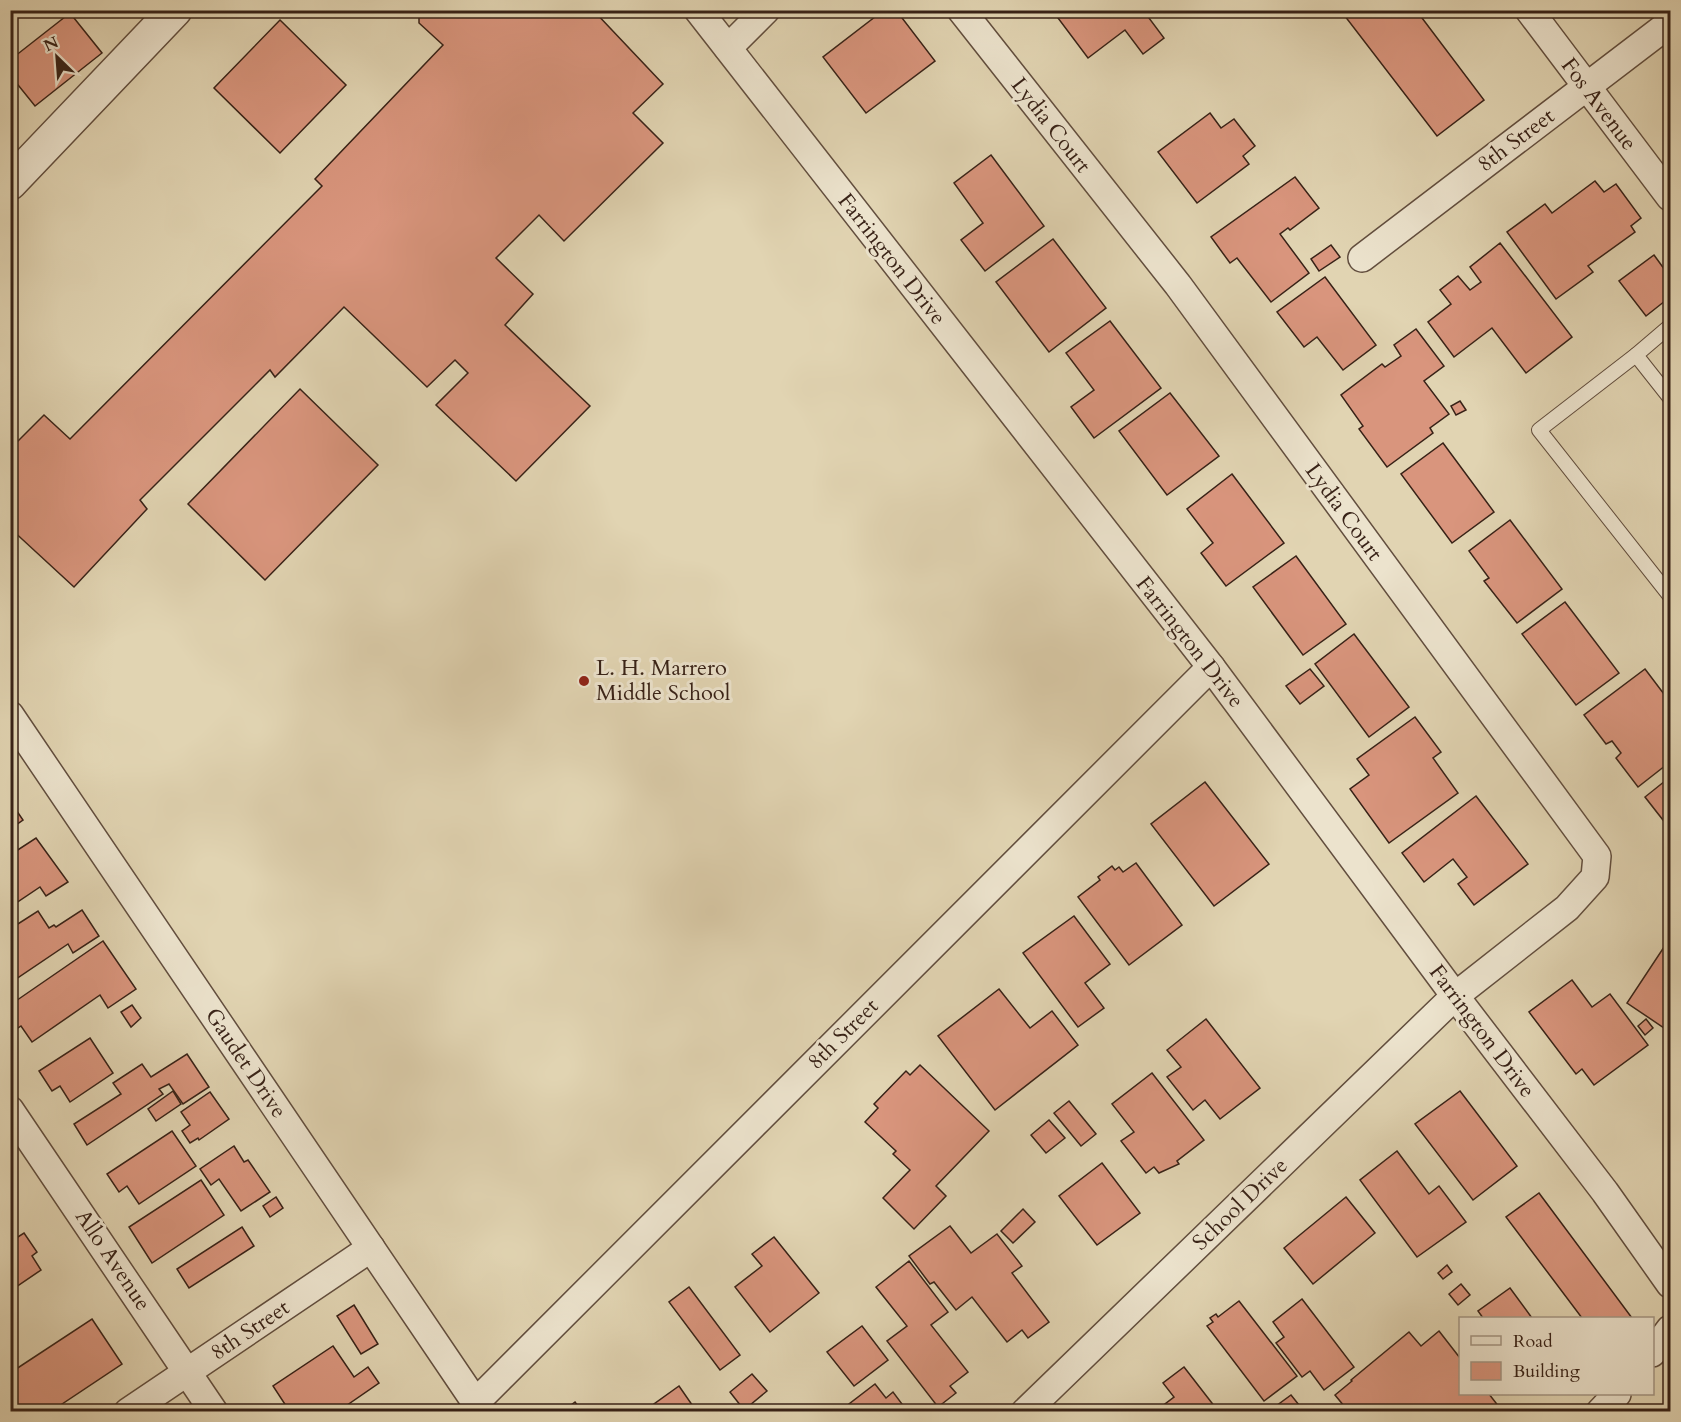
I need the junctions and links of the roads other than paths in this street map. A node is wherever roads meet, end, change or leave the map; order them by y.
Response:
1 (175, 10) edge
2 (698, 10) edge
3 (766, 10) edge
4 (961, 10) edge
5 (1529, 10) edge
6 (1671, 23) edge
7 (728, 48) junction
8 (1586, 87) junction
9 (14, 173) edge
10 (1671, 197) edge
11 (1362, 258) dead end
12 (1671, 326) edge
13 (1636, 355) junction
14 (1671, 398) edge
15 (1671, 596) edge
16 (1210, 667) junction
17 (10, 715) edge
18 (1455, 996) junction
19 (10, 1110) edge
20 (370, 1248) junction
21 (1671, 1284) edge
22 (1671, 1329) edge
23 (1654, 1352) edge
24 (188, 1372) junction
25 (1616, 1395) edge
26 (479, 1407) edge
27 (128, 1412) edge
28 (214, 1412) edge
29 (1025, 1412) edge
30 (1600, 1412) edge

1 - 9 street
2 - 7 street, Farrington Drive
3 - 7 street
4 - 18 street, Lydia Court
5 - 8 street, Fos Avenue
6 - 8 street, 8th Street
7 - 16 street, Farrington Drive
8 - 10 street, Fos Avenue
8 - 11 street, 8th Street
12 - 13 lane
13 - 14 lane
13 - 15 lane
16 - 18 street, Farrington Drive
16 - 26 street, 8th Street
17 - 20 street, Gaudet Drive
18 - 21 street, Farrington Drive
18 - 29 street, School Drive
19 - 24 street, Allo Avenue
20 - 24 street, 8th Street
20 - 26 street, Gaudet Drive
22 - 23 street
24 - 27 street, 8th Street
24 - 28 street, Allo Avenue
25 - 30 street

